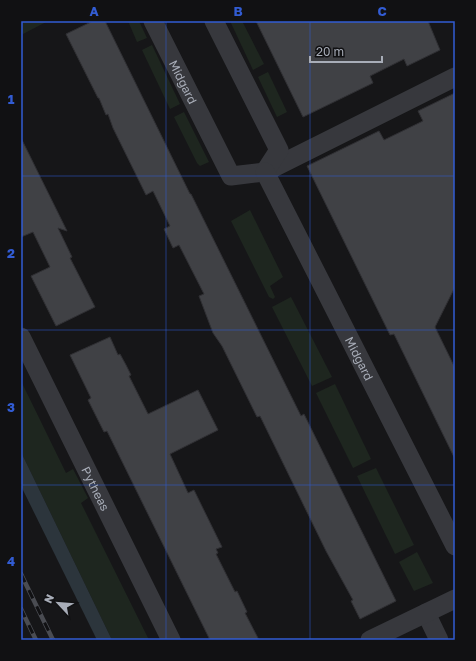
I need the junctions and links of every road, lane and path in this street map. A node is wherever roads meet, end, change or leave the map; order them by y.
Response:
1 (153, 21) edge
2 (214, 21) edge
3 (455, 77) edge
4 (265, 172) junction
5 (21, 337) edge
6 (455, 546) edge
7 (455, 599) edge
8 (426, 613) junction
9 (171, 640) edge
10 (370, 640) edge
11 (439, 640) edge

1 - 4 street, Midgard
2 - 4 street
3 - 4 street, Midgard
4 - 6 street, Midgard
5 - 9 street, Pytheas
7 - 8 street
8 - 10 street
8 - 11 street

